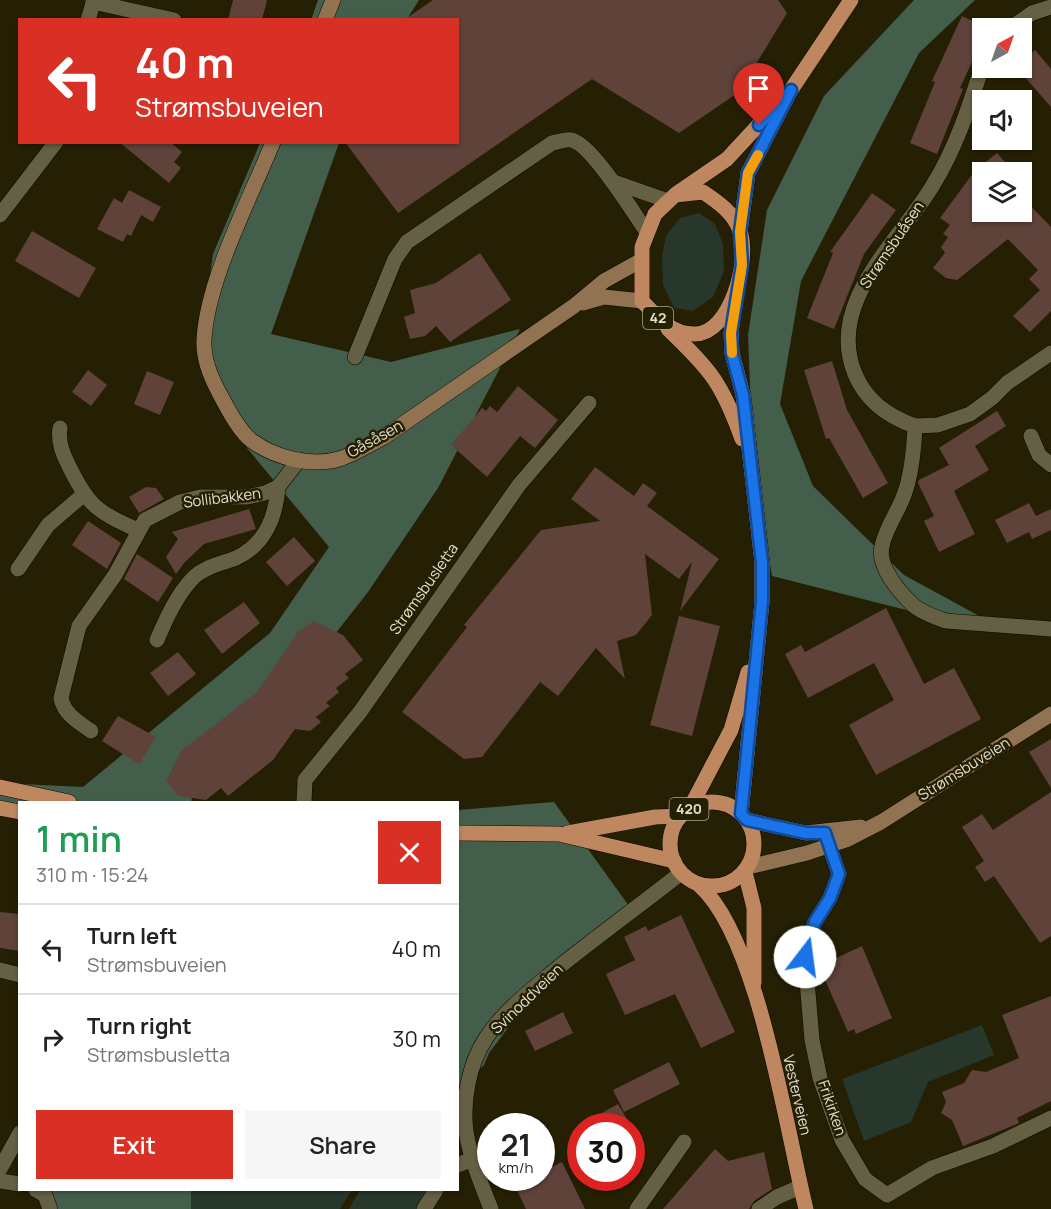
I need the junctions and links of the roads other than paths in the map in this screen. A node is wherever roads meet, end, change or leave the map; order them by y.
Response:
1 (333, 0) edge
2 (851, 0) edge
3 (94, 1) edge
4 (1051, 7) edge
5 (89, 18) edge
6 (166, 18) edge
7 (326, 18) edge
8 (1025, 18) edge
9 (978, 78) edge
10 (791, 90) junction
11 (54, 144) edge
12 (272, 144) edge
13 (614, 182) junction
14 (671, 198) junction
15 (0, 215) edge
16 (646, 231) junction
17 (740, 232) junction
18 (640, 261) junction
19 (736, 293) junction
20 (642, 301) junction
21 (574, 306) junction
22 (666, 327) junction
23 (1051, 353) edge
24 (355, 357) dead end
25 (589, 404) dead end
26 (915, 426) junction
27 (60, 428) dead end
28 (1031, 436) dead end
29 (299, 460) junction
30 (1051, 465) edge
31 (752, 466) junction
32 (278, 487) junction
33 (83, 495) junction
34 (138, 530) junction
35 (18, 569) dead end
36 (1051, 629) edge
37 (759, 631) junction
38 (157, 640) dead end
39 (1051, 714) edge
40 (91, 731) dead end
41 (0, 787) edge
42 (64, 801) edge
43 (304, 801) edge
44 (0, 808) edge
45 (18, 812) edge
46 (686, 812) junction
47 (744, 817) junction
48 (459, 833) edge
49 (560, 834) junction
50 (827, 840) junction
51 (677, 867) junction
52 (746, 870) junction
53 (699, 885) junction
54 (0, 970) edge
55 (18, 974) edge
56 (754, 989) junction
57 (1051, 1118) edge
58 (18, 1136) edge
59 (684, 1142) dead end
60 (465, 1162) edge
61 (0, 1169) edge
62 (0, 1181) edge
63 (18, 1184) edge
64 (800, 1187) junction
65 (38, 1191) edge
66 (435, 1191) edge
67 (50, 1209) edge
68 (424, 1209) edge
69 (491, 1209) edge
70 (637, 1209) edge
71 (759, 1209) edge
72 (806, 1209) edge

1 - 7 street
2 - 10 main road, 42
3 - 5 street
3 - 6 street
4 - 8 street
9 - 26 street, Strømsbuåsen
10 - 14 main road, 42
10 - 17 main road, 42
11 - 15 street
12 - 29 street, Gåsåsen
13 - 14 street
13 - 16 street
13 - 24 street
14 - 16 main road, 42
14 - 17 main road, 42
16 - 18 main road, 42
17 - 19 main road, 42
18 - 20 main road, 42
18 - 21 street, Gåsåsen
19 - 22 main road, 42
19 - 31 main road, 42
20 - 21 street, Gåsåsen
20 - 22 main road, 42
21 - 29 street, Gåsåsen
22 - 31 main road, 42
23 - 26 street
25 - 43 street, Strømsbusletta
26 - 36 street
27 - 33 street
28 - 30 street
29 - 32 street, Sollibakken
31 - 37 main road, 42
32 - 34 street, Sollibakken
32 - 38 street, Sollibakken
33 - 34 street
33 - 35 street
34 - 40 street, Sollibakken
37 - 46 main road, 42
37 - 47 main road, 42
39 - 50 street, Strømsbuveien
41 - 42 main road
44 - 45 main road
46 - 47 main road, 420
46 - 49 main road, 420
46 - 51 main road, 420
47 - 50 street, Strømsbuveien
47 - 52 main road, 420
48 - 49 main road, 420
49 - 51 main road, 420
50 - 52 street, Strømsbuveien
50 - 57 street, Frikirken
51 - 53 main road, 420
51 - 60 street, Svinoddveien
52 - 53 main road
52 - 56 main road, Vesterveien / 420
53 - 56 main road, Vesterveien / 420
54 - 55 street
56 - 64 main road, Vesterveien / 420
58 - 61 street
59 - 70 street
60 - 69 street, Svinoddveien
62 - 63 street
64 - 71 street
64 - 72 main road, Vesterveien / 420
65 - 67 street
66 - 68 street

